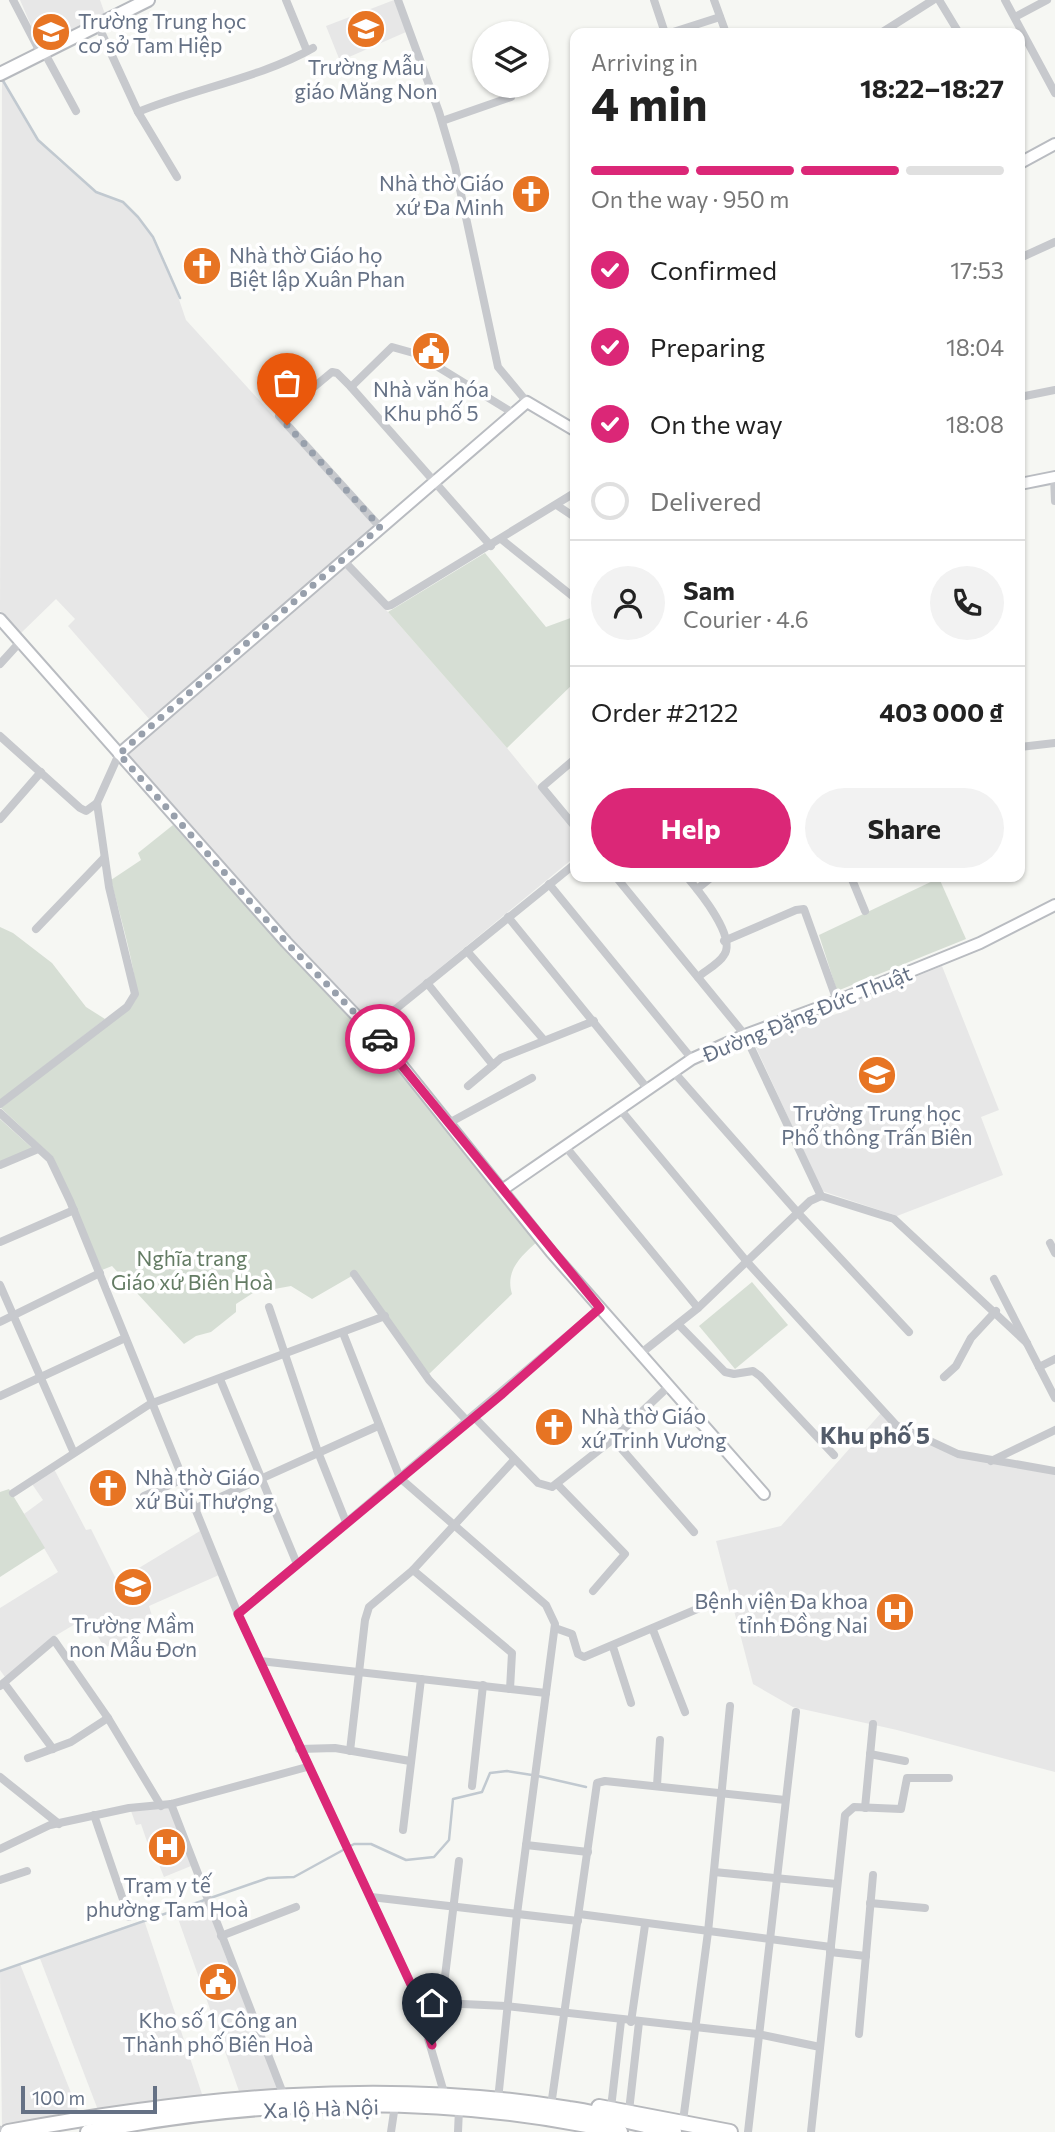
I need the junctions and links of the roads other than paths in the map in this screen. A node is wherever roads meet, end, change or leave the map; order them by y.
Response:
1 (13, 0) edge
2 (148, 0) edge
3 (286, 0) edge
4 (398, 0) edge
5 (654, 0) edge
6 (714, 0) edge
7 (939, 0) edge
8 (1005, 0) edge
9 (1047, 0) edge
10 (929, 1) edge
11 (132, 3) edge
12 (720, 17) junction
13 (1015, 17) junction
14 (97, 23) junction
15 (665, 28) edge
16 (684, 28) edge
17 (724, 28) edge
18 (888, 28) edge
19 (956, 28) edge
20 (1021, 28) edge
21 (1025, 36) edge
22 (41, 51) junction
23 (2, 73) edge
24 (1055, 93) edge
25 (507, 98) edge
26 (76, 111) dead end
27 (138, 112) junction
28 (442, 121) junction
29 (1055, 144) edge
30 (1025, 160) edge
31 (177, 177) dead end
32 (1055, 242) edge
33 (1025, 256) edge
34 (351, 387) junction
35 (1055, 390) edge
36 (1025, 396) edge
37 (527, 402) junction
38 (513, 413) junction
39 (570, 427) edge
40 (1054, 477) edge
41 (1025, 483) edge
42 (434, 484) junction
43 (570, 497) edge
44 (1055, 501) edge
45 (558, 506) junction
46 (570, 514) edge
47 (380, 527) junction
48 (501, 539) junction
49 (491, 546) junction
50 (342, 559) junction
51 (570, 594) edge
52 (0, 619) edge
53 (20, 642) junction
54 (0, 664) edge
55 (0, 736) edge
56 (1055, 743) edge
57 (1025, 746) edge
58 (119, 754) junction
59 (570, 763) edge
60 (41, 772) junction
61 (97, 803) junction
62 (0, 819) edge
63 (570, 820) edge
64 (104, 858) junction
65 (570, 868) edge
66 (621, 882) edge
67 (691, 882) edge
68 (707, 882) edge
69 (853, 882) edge
70 (549, 884) junction
71 (698, 890) junction
72 (1055, 905) edge
73 (865, 911) dead end
74 (508, 917) junction
75 (36, 929) dead end
76 (724, 941) junction
77 (467, 951) junction
78 (698, 977) junction
79 (427, 983) junction
80 (837, 1001) junction
81 (594, 1021) junction
82 (371, 1029) junction
83 (745, 1035) junction
84 (544, 1040) junction
85 (692, 1059) junction
86 (493, 1065) junction
87 (673, 1071) junction
88 (532, 1078) dead end
89 (468, 1086) dead end
90 (647, 1088) junction
91 (0, 1104) edge
92 (619, 1108) junction
93 (0, 1113) edge
94 (447, 1124) junction
95 (565, 1146) junction
96 (38, 1149) junction
97 (0, 1165) edge
98 (502, 1189) junction
99 (821, 1196) junction
100 (74, 1209) junction
101 (798, 1213) junction
102 (0, 1242) edge
103 (1050, 1243) dead end
104 (1055, 1253) edge
105 (748, 1263) junction
106 (100, 1273) junction
107 (354, 1274) dead end
108 (994, 1279) dead end
109 (0, 1285) edge
110 (269, 1307) dead end
111 (600, 1308) junction
112 (698, 1308) junction
113 (996, 1311) junction
114 (14, 1316) junction
115 (385, 1316) junction
116 (0, 1322) edge
117 (678, 1324) junction
118 (909, 1332) dead end
119 (343, 1333) junction
120 (125, 1338) junction
121 (1027, 1343) junction
122 (640, 1354) junction
123 (284, 1356) junction
124 (1055, 1359) edge
125 (1039, 1367) junction
126 (944, 1377) dead end
127 (42, 1378) junction
128 (220, 1379) junction
129 (669, 1386) junction
130 (0, 1396) edge
131 (1055, 1398) edge
132 (150, 1404) junction
133 (471, 1420) junction
134 (378, 1426) junction
135 (1055, 1430) edge
136 (613, 1439) junction
137 (73, 1451) junction
138 (318, 1452) junction
139 (834, 1455) dead end
140 (514, 1460) junction
141 (991, 1461) junction
142 (1055, 1471) edge
143 (400, 1478) junction
144 (183, 1479) junction
145 (260, 1479) junction
146 (557, 1484) junction
147 (13, 1493) dead end
148 (764, 1494) dead end
149 (144, 1496) dead end
150 (194, 1509) junction
151 (346, 1522) junction
152 (455, 1524) junction
153 (694, 1532) dead end
154 (297, 1564) junction
155 (413, 1570) junction
156 (593, 1591) dead end
157 (709, 1604) dead end
158 (238, 1614) junction
159 (555, 1628) junction
160 (653, 1630) junction
161 (613, 1647) junction
162 (260, 1661) junction
163 (359, 1672) junction
164 (421, 1679) junction
165 (2, 1684) edge
166 (483, 1685) junction
167 (510, 1689) junction
168 (546, 1693) junction
169 (631, 1703) dead end
170 (730, 1706) dead end
171 (685, 1712) dead end
172 (796, 1712) dead end
173 (108, 1718) junction
174 (873, 1724) dead end
175 (660, 1740) dead end
176 (53, 1749) junction
177 (299, 1749) junction
178 (350, 1751) junction
179 (870, 1754) junction
180 (28, 1758) dead end
181 (410, 1761) junction
182 (905, 1761) dead end
183 (307, 1767) junction
184 (0, 1777) edge
185 (949, 1778) dead end
186 (657, 1785) junction
187 (472, 1786) dead end
188 (721, 1791) junction
189 (785, 1800) junction
190 (171, 1804) junction
191 (160, 1806) junction
192 (865, 1808) junction
193 (94, 1815) junction
194 (59, 1824) junction
195 (403, 1830) dead end
196 (526, 1845) junction
197 (0, 1849) edge
198 (588, 1852) junction
199 (459, 1861) dead end
200 (27, 1871) dead end
201 (714, 1872) junction
202 (873, 1875) dead end
203 (777, 1879) junction
204 (0, 1880) edge
205 (837, 1884) junction
206 (372, 1897) junction
207 (870, 1903) junction
208 (453, 1906) junction
209 (296, 1907) dead end
210 (925, 1908) dead end
211 (517, 1914) junction
212 (129, 1917) dead end
213 (578, 1918) junction
214 (645, 1925) junction
215 (708, 1932) junction
216 (221, 1937) junction
217 (770, 1940) junction
218 (830, 1950) junction
219 (866, 1956) junction
220 (442, 2001) junction
221 (419, 2002) junction
222 (506, 2006) junction
223 (565, 2012) junction
224 (621, 2021) junction
225 (635, 2022) junction
226 (697, 2027) junction
227 (758, 2034) junction
228 (859, 2034) dead end
229 (820, 2047) junction
230 (284, 2096) junction
231 (445, 2096) junction
232 (498, 2100) junction
233 (395, 2105) junction
234 (459, 2109) junction
235 (629, 2110) junction
236 (560, 2117) edge
237 (610, 2121) edge
238 (678, 2126) edge
239 (99, 2127) edge
240 (8, 2132) edge
241 (391, 2132) edge
242 (458, 2132) edge
243 (585, 2132) edge
244 (730, 2132) edge
245 (748, 2132) edge
246 (811, 2132) edge

1 - 22 street
2 - 11 main road
3 - 27 street
4 - 28 street
5 - 15 street
6 - 12 street
7 - 19 street
8 - 13 street
9 - 13 street
10 - 18 street
11 - 14 main road
12 - 16 street
12 - 17 street
13 - 20 street
14 - 22 main road
14 - 27 street
21 - 24 street
22 - 23 main road
22 - 26 street
25 - 28 street
27 - 31 street
28 - 37 street
29 - 30 street
32 - 33 street
34 - 38 street
34 - 42 street
34 - 47 street
35 - 36 street
37 - 38 street
37 - 39 street
38 - 42 street
40 - 41 street
40 - 44 street
42 - 47 street
42 - 49 street
43 - 45 street
45 - 46 street
45 - 48 street
47 - 50 street
48 - 49 street
48 - 51 street
49 - 50 street
50 - 58 street
52 - 53 street
53 - 54 street
53 - 58 street
55 - 60 street
56 - 57 street
58 - 61 street
58 - 82 street
59 - 63 street
60 - 61 street
60 - 62 street
61 - 64 street
64 - 75 street
64 - 91 street
65 - 70 street
66 - 78 street
67 - 71 street
68 - 71 street
69 - 73 street
70 - 74 street
70 - 85 street
71 - 76 street
72 - 80 street, Đường Đặng Đức Thuật
74 - 77 street
74 - 81 street
76 - 78 street
76 - 80 street
77 - 79 street
77 - 84 street
78 - 83 street
79 - 82 street
79 - 86 street
80 - 83 street, Đường Đặng Đức Thuật
81 - 84 street
81 - 90 street
82 - 94 street
83 - 85 street, Đường Đặng Đức Thuật
83 - 99 street
84 - 86 street
85 - 87 street, Đường Đặng Đức Thuật
86 - 89 street
87 - 90 street, Đường Đặng Đức Thuật
87 - 101 street
88 - 94 street
90 - 92 street, Đường Đặng Đức Thuật
92 - 95 street, Đường Đặng Đức Thuật
92 - 105 street
93 - 96 street
94 - 98 street
95 - 98 street, Đường Đặng Đức Thuật
95 - 112 street
96 - 97 street
96 - 100 street
98 - 111 street
99 - 101 street
99 - 113 street
100 - 102 street
100 - 106 street
101 - 105 street
101 - 118 street
103 - 104 street
105 - 112 street
105 - 141 street
106 - 114 street
106 - 120 street
107 - 115 street
108 - 121 street
109 - 114 street
110 - 123 street
111 - 122 street
111 - 133 street
112 - 117 street
113 - 121 street
113 - 126 street
114 - 116 street
114 - 127 street
115 - 119 street
115 - 133 street
117 - 122 street
117 - 139 street
119 - 123 street
119 - 134 street
120 - 127 street
120 - 132 street
121 - 125 street
122 - 129 street
123 - 128 street
123 - 138 street
124 - 125 street
125 - 131 street
127 - 130 street
127 - 137 street
128 - 132 street
128 - 145 street
129 - 136 street
129 - 148 street
132 - 137 street
132 - 144 street
133 - 140 street
133 - 143 street
134 - 138 street
134 - 143 street
135 - 141 street
136 - 146 street
136 - 153 street
137 - 147 street
138 - 145 street
138 - 151 street
140 - 146 street
140 - 152 street
141 - 142 street
143 - 151 street
143 - 152 street
144 - 149 street
144 - 150 street
145 - 150 street
145 - 154 street
146 - 156 street
150 - 158 street
151 - 154 street
152 - 155 street
152 - 159 street
154 - 158 street
155 - 163 street
155 - 167 street
157 - 160 street
158 - 162 street
159 - 161 street
159 - 168 street
160 - 161 street
160 - 171 street
161 - 169 street
162 - 163 street
162 - 177 street
163 - 164 street
163 - 178 street
164 - 166 street
164 - 181 street
165 - 173 street
165 - 176 street
166 - 167 street
166 - 187 street
167 - 168 street
168 - 196 street
170 - 188 street
172 - 189 street
173 - 176 street
173 - 191 street
174 - 179 street
175 - 186 street
176 - 180 street
177 - 178 street
177 - 183 street
178 - 181 street
179 - 182 street
179 - 192 street
181 - 195 street
183 - 190 street
183 - 206 street
184 - 194 street
185 - 192 street
186 - 188 street
186 - 198 street
188 - 189 street
188 - 201 street
189 - 203 street
190 - 191 street
190 - 216 street
191 - 193 street
192 - 205 street
193 - 194 street
193 - 212 street
194 - 197 street
196 - 198 street
196 - 211 street
198 - 213 street
199 - 208 street
200 - 204 street
201 - 203 street
201 - 215 street
202 - 207 street
203 - 205 street
203 - 217 street
205 - 218 street
206 - 208 street
206 - 221 street
207 - 210 street
207 - 219 street
208 - 211 street
208 - 220 street
209 - 216 street
211 - 213 street
211 - 222 street
213 - 214 street
213 - 223 street
214 - 215 street
214 - 225 street
215 - 217 street
215 - 226 street
216 - 230 street
217 - 218 street
217 - 227 street
218 - 219 street
218 - 229 street
219 - 228 street
220 - 221 street
220 - 222 street
221 - 231 street
222 - 223 street
222 - 232 street
223 - 224 street
223 - 236 street
224 - 225 street
224 - 237 street
225 - 226 street
225 - 235 street
226 - 227 street
226 - 238 street
227 - 229 street
227 - 245 street
229 - 246 street
230 - 231 highway
230 - 239 highway
231 - 232 highway
232 - 236 highway
233 - 234 highway, Xa lộ Hà Nội
233 - 239 highway, Xa lộ Hà Nội
233 - 241 street
234 - 236 highway, Xa lộ Hà Nội
234 - 242 street
235 - 237 highway, Xa lộ Hà Nội
235 - 238 highway, Xa lộ Hà Nội
236 - 237 highway
236 - 237 highway, Xa lộ Hà Nội
236 - 243 highway, Xa lộ Hà Nội
237 - 238 highway
238 - 244 highway, Xa lộ Hà Nội
239 - 240 highway, Xa lộ Hà Nội

